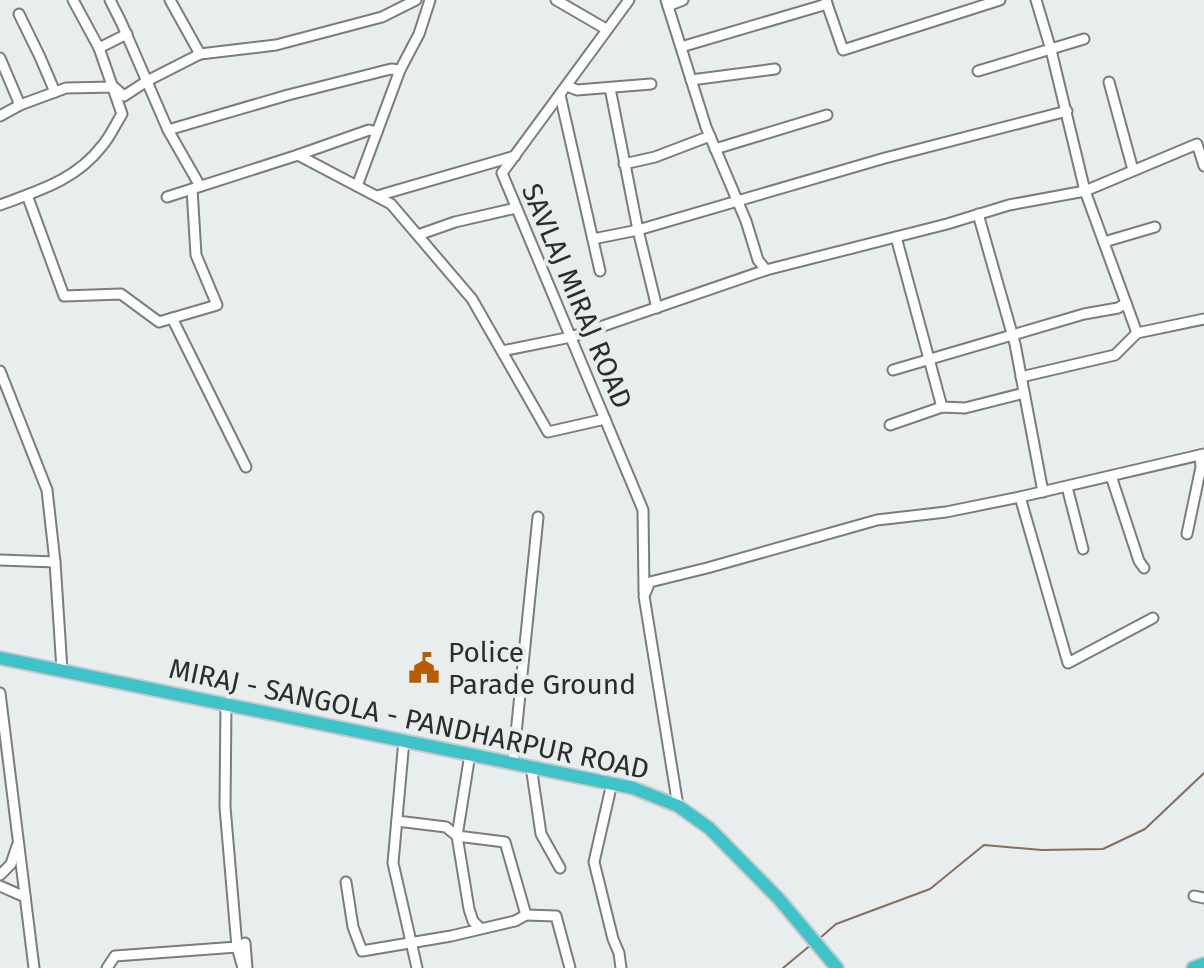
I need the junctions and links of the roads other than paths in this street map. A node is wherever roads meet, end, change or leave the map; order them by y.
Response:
1 (73, 0) edge
2 (110, 0) edge
3 (170, 0) edge
4 (416, 0) edge
5 (430, 0) edge
6 (556, 0) edge
7 (629, 0) edge
8 (683, 0) edge
9 (1000, 0) edge
10 (1036, 0) edge
11 (826, 2) edge
12 (667, 3) edge
13 (19, 14) dead end
14 (606, 29) junction
15 (127, 34) junction
16 (1084, 39) dead end
17 (681, 47) junction
18 (99, 48) junction
19 (1051, 50) junction
20 (200, 54) junction
21 (0, 58) edge
22 (775, 69) dead end
23 (400, 70) junction
24 (978, 71) dead end
25 (691, 80) junction
26 (147, 81) junction
27 (1109, 82) dead end
28 (651, 84) dead end
29 (567, 86) junction
30 (114, 87) junction
31 (610, 88) junction
32 (55, 92) junction
33 (560, 95) junction
34 (20, 105) junction
35 (1067, 111) junction
36 (827, 115) dead end
37 (0, 116) edge
38 (168, 130) junction
39 (377, 132) junction
40 (710, 136) junction
41 (1200, 142) edge
42 (715, 149) junction
43 (298, 155) junction
44 (515, 156) junction
45 (624, 164) junction
46 (1204, 166) edge
47 (1133, 170) junction
48 (357, 186) junction
49 (196, 187) junction
50 (1085, 191) junction
51 (27, 195) junction
52 (377, 196) junction
53 (167, 197) dead end
54 (737, 200) junction
55 (0, 205) edge
56 (516, 208) junction
57 (978, 214) junction
58 (1155, 227) dead end
59 (638, 230) junction
60 (418, 235) junction
61 (896, 237) junction
62 (593, 239) junction
63 (1104, 242) junction
64 (766, 270) junction
65 (600, 271) dead end
66 (1126, 303) junction
67 (657, 308) junction
68 (172, 318) junction
69 (1204, 319) edge
70 (1137, 333) junction
71 (1012, 335) junction
72 (571, 337) junction
73 (502, 351) junction
74 (929, 359) junction
75 (893, 370) dead end
76 (0, 371) edge
77 (1021, 377) junction
78 (1024, 393) junction
79 (942, 407) junction
80 (605, 419) junction
81 (890, 425) dead end
82 (1202, 454) edge
83 (246, 467) dead end
84 (1111, 476) junction
85 (1067, 487) junction
86 (1043, 492) junction
87 (1020, 497) junction
88 (538, 517) dead end
89 (1187, 534) dead end
90 (1083, 549) dead end
91 (0, 560) edge
92 (55, 562) junction
93 (1144, 568) dead end
94 (644, 596) junction
95 (1153, 618) dead end
96 (0, 658) edge
97 (62, 670) junction
98 (0, 693) edge
99 (226, 703) junction
100 (404, 740) junction
101 (470, 754) junction
102 (513, 763) junction
103 (531, 766) junction
104 (612, 783) junction
105 (678, 806) junction
106 (397, 821) junction
107 (457, 836) junction
108 (18, 843) junction
109 (560, 868) dead end
110 (0, 875) edge
111 (346, 882) dead end
112 (0, 886) edge
113 (25, 897) junction
114 (526, 915) junction
115 (480, 928) junction
116 (412, 944) junction
117 (237, 947) junction
118 (34, 968) edge
119 (107, 968) edge
120 (245, 968) edge
121 (417, 968) edge
122 (570, 968) edge
123 (621, 968) edge
124 (837, 968) edge

1 - 18 street
2 - 15 street
3 - 20 street
4 - 20 street
5 - 23 street
6 - 14 street
7 - 14 street, SAVLAJ MIRAJ ROAD
8 - 12 street
9 - 11 street
10 - 19 street
11 - 17 street
12 - 17 street
13 - 32 street
14 - 29 street, SAVLAJ MIRAJ ROAD
15 - 18 street
15 - 26 street
16 - 19 street
17 - 25 street
18 - 30 street
19 - 24 street
19 - 35 street
20 - 26 street
21 - 34 street
22 - 25 street
23 - 38 street
23 - 39 street
25 - 40 street
26 - 30 street
26 - 38 street
27 - 47 street
28 - 31 street
29 - 31 street
29 - 33 street, SAVLAJ MIRAJ ROAD
30 - 32 street
30 - 51 street
31 - 45 street
32 - 34 street
33 - 44 street, SAVLAJ MIRAJ ROAD
33 - 62 street
34 - 37 street
35 - 50 street
35 - 54 street
36 - 42 street
38 - 49 street
39 - 43 street
39 - 48 street
40 - 42 street
40 - 45 street
41 - 46 street
41 - 47 street
42 - 54 street
43 - 48 street
43 - 49 street
44 - 52 street
44 - 56 street, SAVLAJ MIRAJ ROAD
45 - 59 street
47 - 50 street
48 - 52 street
49 - 53 street
49 - 68 street
50 - 57 street
50 - 63 street
51 - 55 street
51 - 68 street
52 - 60 street
54 - 59 street
54 - 64 street
56 - 60 street
56 - 72 street, SAVLAJ MIRAJ ROAD
57 - 61 street
57 - 71 street
58 - 63 street
59 - 62 street
59 - 67 street
60 - 73 street
61 - 64 street
61 - 74 street
62 - 65 street
63 - 66 street
64 - 67 street
66 - 70 street
66 - 71 street
67 - 72 street
68 - 83 street
69 - 70 street
70 - 77 street
71 - 74 street
71 - 77 street
72 - 73 street
72 - 80 street, SAVLAJ MIRAJ ROAD
73 - 80 street
74 - 75 street
74 - 79 street
76 - 92 street
77 - 78 street
78 - 79 street
78 - 86 street
79 - 81 street
80 - 94 street, SAVLAJ MIRAJ ROAD
82 - 84 street
82 - 89 street
84 - 85 street
84 - 93 street
85 - 86 street
85 - 90 street
86 - 87 street
87 - 94 street
87 - 95 street
88 - 102 street
91 - 92 street
92 - 97 street
94 - 105 street, SAVLAJ MIRAJ ROAD
96 - 97 highway, MIRAJ - SANGOLA - PANDHARPUR ROAD
97 - 99 highway, MIRAJ - SANGOLA - PANDHARPUR ROAD
98 - 108 street
99 - 100 highway, MIRAJ - SANGOLA - PANDHARPUR ROAD
99 - 117 street
100 - 101 highway, MIRAJ - SANGOLA - PANDHARPUR ROAD
100 - 106 street
101 - 102 highway, MIRAJ - SANGOLA - PANDHARPUR ROAD
101 - 107 street
102 - 103 highway, MIRAJ - SANGOLA - PANDHARPUR ROAD
103 - 104 highway, MIRAJ - SANGOLA - PANDHARPUR ROAD
103 - 109 street
104 - 105 highway, MIRAJ - SANGOLA - PANDHARPUR ROAD
104 - 123 street
105 - 124 highway, MIRAJ - SANGOLA - PANDHARPUR ROAD
106 - 107 street
106 - 116 street
107 - 114 street
107 - 115 street
108 - 110 street
108 - 113 street
111 - 116 street
112 - 113 street
113 - 118 street
114 - 115 street
114 - 122 street
115 - 116 street
116 - 121 street
117 - 119 street
117 - 120 street

